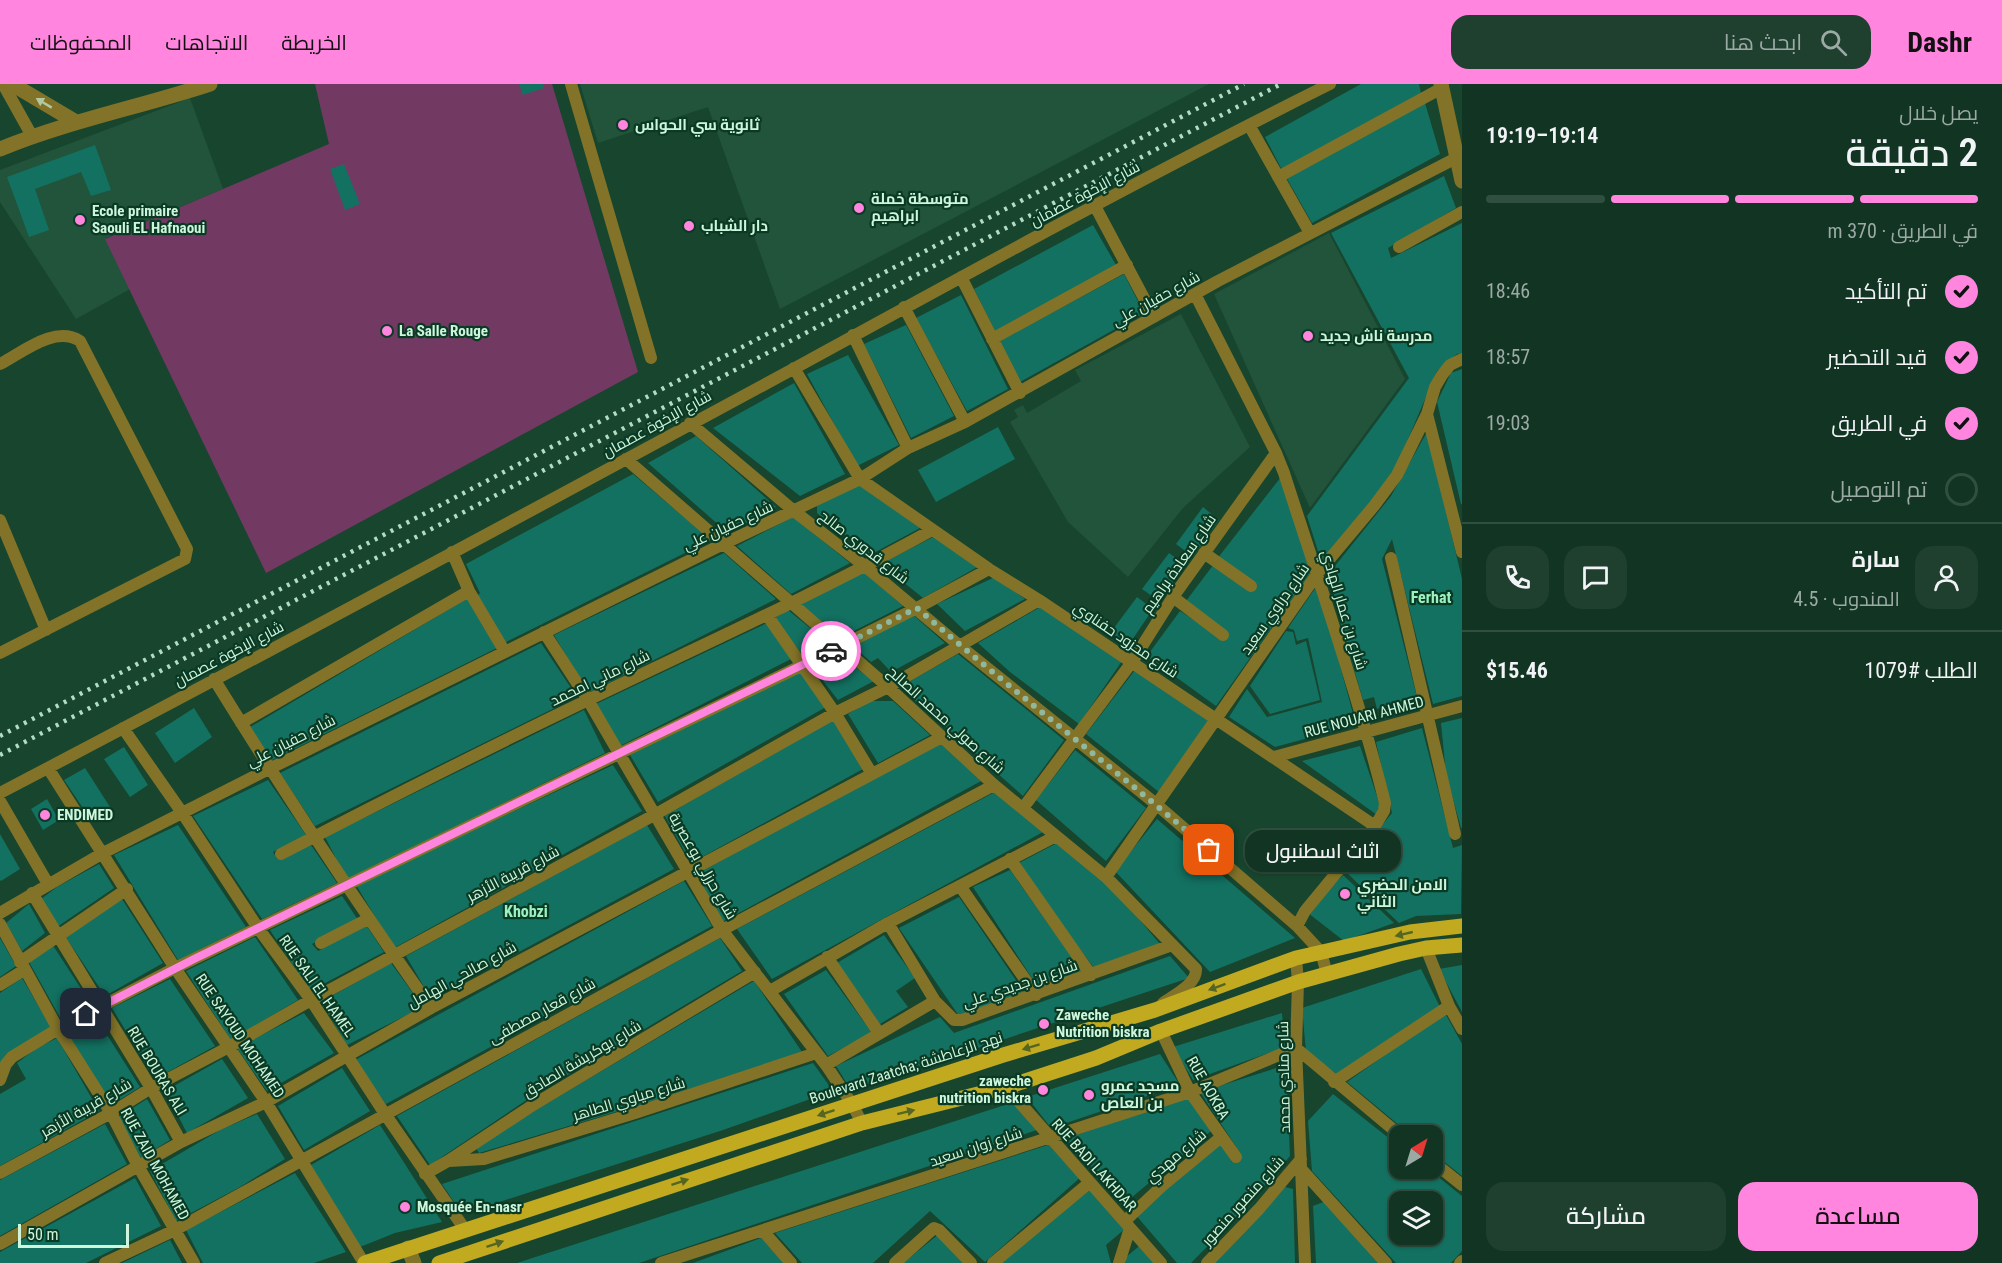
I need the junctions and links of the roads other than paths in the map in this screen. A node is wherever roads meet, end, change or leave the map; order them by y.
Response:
1 (3, 84) edge
2 (12, 84) edge
3 (210, 84) edge
4 (571, 84) edge
5 (1330, 84) edge
6 (1442, 86) edge
7 (76, 122) junction
8 (1249, 124) junction
9 (32, 136) junction
10 (0, 149) edge
11 (1458, 149) edge
12 (1278, 177) junction
13 (1462, 181) edge
14 (1095, 206) junction
15 (1462, 212) edge
16 (1310, 233) junction
17 (1399, 247) dead end
18 (1127, 265) junction
19 (961, 277) junction
20 (1195, 294) junction
21 (904, 307) junction
22 (1154, 316) junction
23 (853, 335) junction
24 (992, 339) junction
25 (651, 357) dead end
26 (1462, 359) edge
27 (0, 364) edge
28 (794, 368) junction
29 (1020, 393) junction
30 (1427, 414) junction
31 (965, 422) junction
32 (690, 423) junction
33 (908, 448) junction
34 (1276, 453) junction
35 (626, 459) junction
36 (860, 479) junction
37 (794, 511) junction
38 (0, 520) edge
39 (932, 530) junction
40 (723, 544) junction
41 (452, 552) junction
42 (1462, 552) edge
43 (1203, 553) junction
44 (1391, 558) dead end
45 (866, 567) junction
46 (989, 569) junction
47 (1317, 574) junction
48 (1251, 586) dead end
49 (469, 591) junction
50 (1173, 597) junction
51 (1039, 600) junction
52 (791, 604) junction
53 (917, 608) junction
54 (767, 615) junction
55 (46, 630) junction
56 (544, 632) junction
57 (1223, 635) dead end
58 (841, 646) junction
59 (960, 646) junction
60 (505, 652) junction
61 (0, 653) edge
62 (1131, 662) junction
63 (803, 666) junction
64 (214, 679) junction
65 (888, 687) junction
66 (588, 700) junction
67 (1462, 706) edge
68 (836, 713) junction
69 (1428, 715) junction
70 (1216, 720) junction
71 (241, 723) junction
72 (123, 728) junction
73 (1365, 734) junction
74 (942, 737) junction
75 (1074, 738) junction
76 (618, 754) junction
77 (1274, 757) junction
78 (48, 768) junction
79 (269, 768) junction
80 (872, 774) junction
81 (994, 785) junction
82 (0, 793) edge
83 (0, 801) edge
84 (1156, 804) junction
85 (1023, 808) junction
86 (183, 814) junction
87 (656, 814) junction
88 (1375, 826) junction
89 (1455, 834) dead end
90 (1056, 836) junction
91 (314, 837) junction
92 (103, 853) junction
93 (281, 854) dead end
94 (1010, 859) junction
95 (687, 871) junction
96 (1106, 877) junction
97 (48, 884) junction
98 (346, 886) junction
99 (960, 886) junction
100 (127, 889) junction
101 (32, 893) junction
102 (0, 913) edge
103 (368, 919) junction
104 (888, 922) junction
105 (0, 924) edge
106 (1297, 926) junction
107 (1462, 926) edge
108 (258, 928) junction
109 (722, 930) junction
110 (58, 935) junction
111 (321, 944) dead end
112 (1172, 945) junction
113 (1462, 945) edge
114 (1426, 948) junction
115 (1321, 952) junction
116 (394, 955) junction
117 (827, 957) junction
118 (1296, 958) junction
119 (22, 966) junction
120 (175, 968) junction
121 (755, 972) junction
122 (1327, 974) junction
123 (1091, 975) junction
124 (1298, 982) junction
125 (0, 985) edge
126 (770, 991) junction
127 (1036, 996) junction
128 (311, 999) junction
129 (935, 1001) junction
130 (100, 1006) junction
131 (1449, 1006) junction
132 (431, 1008) junction
133 (1155, 1010) junction
134 (58, 1029) junction
135 (1462, 1029) edge
136 (1161, 1031) junction
137 (879, 1034) junction
138 (229, 1047) junction
139 (1296, 1048) junction
140 (816, 1053) junction
141 (348, 1057) junction
142 (826, 1065) junction
143 (0, 1080) edge
144 (1334, 1082) junction
145 (151, 1088) junction
146 (1006, 1088) junction
147 (1190, 1092) junction
148 (266, 1102) junction
149 (852, 1104) junction
150 (111, 1113) junction
151 (385, 1114) junction
152 (862, 1123) junction
153 (1389, 1126) edge
154 (1220, 1138) junction
155 (1050, 1139) junction
156 (181, 1142) junction
157 (1236, 1157) dead end
158 (302, 1160) junction
159 (448, 1161) junction
160 (1302, 1165) junction
161 (138, 1166) junction
162 (1443, 1170) edge
163 (0, 1173) edge
164 (425, 1173) junction
165 (1089, 1183) junction
166 (1462, 1185) edge
167 (1127, 1225) junction
168 (175, 1230) junction
169 (466, 1231) junction
170 (763, 1231) junction
171 (0, 1244) edge
172 (408, 1248) junction
173 (105, 1263) edge
174 (194, 1263) edge
175 (364, 1263) edge
176 (414, 1263) edge
177 (439, 1263) edge
178 (661, 1263) edge
179 (791, 1263) edge
180 (895, 1263) edge
181 (971, 1263) edge
182 (993, 1263) edge
183 (1119, 1263) edge
184 (1161, 1263) edge
185 (1207, 1263) edge
186 (1305, 1263) edge
187 (1386, 1263) edge

1 - 9 street
7 -> 2 street
3 - 7 street
4 - 25 street
5 - 8 street, شارع الإخوة عصمان
6 - 11 street
6 - 12 street
7 - 9 street
8 - 12 street
8 - 14 street, شارع الإخوة عصمان
9 - 10 street
11 - 13 street
11 - 16 street, شارع حفيان علي
12 - 16 street
14 - 18 street
14 - 19 street, شارع الإخوة عصمان
15 - 17 street
16 - 20 street, شارع حفيان علي
18 - 22 street
18 - 24 street
19 - 21 street, شارع الإخوة عصمان
19 - 24 street
20 - 22 street, شارع حفيان علي
20 - 34 street, شارع بن عمار الهادي
21 - 23 street, شارع الإخوة عصمان
21 - 31 street
22 - 29 street, شارع حفيان علي
23 - 28 street, شارع الإخوة عصمان
23 - 33 street
24 - 29 street
26 - 30 street, شارع دراوي سعيد
27 - 55 street
28 - 32 street, شارع الإخوة عصمان
28 - 36 street
29 - 31 street, شارع حفيان علي
30 - 42 street
30 - 47 street, شارع دراوي سعيد
31 - 33 street, شارع حفيان علي
32 - 35 street, شارع الإخوة عصمان
32 - 37 street, شارع قدوري صالح
33 - 36 street, شارع حفيان علي
34 - 43 street, شارع سعادة براهيم
34 - 47 street, شارع بن عمار الهادي
35 - 40 street, شارع صولي محمد الصالح
35 - 41 street, شارع الإخوة عصمان
36 - 37 street, شارع حفيان علي
36 - 39 street, شارع محزود حفناوي
37 - 40 street, شارع حفيان علي
37 - 45 street, شارع قدوري صالح
38 - 55 street
39 - 45 street, شارع ماني امحمد
39 - 46 street, شارع محزود حفناوي
40 - 52 street, شارع صولي محمد الصالح
40 - 56 street, شارع حفيان علي
41 - 49 street
41 - 64 street, شارع الإخوة عصمان
43 - 48 street
43 - 50 street, شارع سعادة براهيم
44 - 69 street
45 - 52 street, شارع ماني امحمد
45 - 53 street, شارع قدوري صالح
46 - 51 street, شارع محزود حفناوي
46 - 53 street
47 - 70 street, شارع دراوي سعيد
47 - 73 street, شارع بن عمار الهادي
49 - 60 street
49 - 71 street
50 - 57 street
50 - 62 street, شارع سعادة براهيم
51 - 59 street, شارع قريبة الأزهر
51 - 62 street, شارع محزود حفناوي
52 - 54 street, شارع ماني امحمد
52 - 58 street, شارع صولي محمد الصالح
53 - 58 street
53 - 59 street, شارع قدوري صالح
54 - 63 street
54 - 66 street, شارع ماني امحمد
55 - 61 street
56 - 60 street, شارع حفيان علي
56 - 66 street, شارع حرزلي بوعصرية
58 - 63 street
58 - 65 street, شارع صولي محمد الصالح
59 - 65 street, شارع قريبة الأزهر
59 - 75 street, شارع قدوري صالح
60 - 79 street, شارع حفيان علي
62 - 70 street, شارع محزود حفناوي
62 - 75 street, شارع سعادة براهيم
63 - 68 street
63 - 76 street
64 - 71 street
64 - 72 street, شارع الإخوة عصمان
65 - 68 street, شارع قريبة الأزهر
65 - 74 street, شارع صولي محمد الصالح
66 - 76 street, شارع حرزلي بوعصرية
66 - 91 street, شارع ماني امحمد
67 - 69 street, RUE NOUARI AHMED
68 - 80 street
68 - 87 street, شارع قريبة الأزهر
69 - 73 street, RUE NOUARI AHMED
69 - 89 street
70 - 77 street, شارع محزود حفناوي
70 - 84 street, شارع دراوي سعيد
71 - 79 street
72 - 78 street, شارع الإخوة عصمان
72 - 86 street, RUE SALI EL HAMEL
73 - 77 street, RUE NOUARI AHMED
73 - 88 street, شارع بن عمار الهادي
74 - 80 street, شارع صالحي الهامل
74 - 81 street, شارع صولي محمد الصالح
75 - 84 street, شارع قدوري صالح
75 - 85 street, شارع سعادة براهيم
76 - 87 street, شارع حرزلي بوعصرية
76 - 98 street
77 - 88 street, شارع محزود حفناوي
78 - 82 street, شارع الإخوة عصمان
78 - 92 street, RUE SAYOUD MOHAMED
79 - 86 street, شارع حفيان علي
79 - 91 street
80 - 95 street, شارع صالحي الهامل
81 - 85 street, شارع صولي محمد الصالح
81 - 109 street, شارع قعار مصطفى
83 - 97 street
84 - 96 street, شارع دراوي سعيد
84 - 106 street, شارع قدوري صالح
85 - 90 street, شارع صولي محمد الصالح
86 - 92 street, شارع حفيان علي
86 - 108 street, RUE SALI EL HAMEL
87 - 95 street, شارع حرزلي بوعصرية
87 - 116 street, شارع قريبة الأزهر
88 - 106 street, شارع بن عمار الهادي
90 - 94 street
90 - 96 street, شارع صولي محمد الصالح
91 - 93 street, شارع ماني امحمد
91 - 98 street
92 - 97 street, شارع حفيان علي
92 - 100 street, RUE SAYOUD MOHAMED
94 - 99 street
94 - 123 street
95 - 109 street, شارع حرزلي بوعصرية
95 - 132 street, شارع صالحي الهامل
96 - 112 street, شارع صولي محمد الصالح
97 - 101 street, شارع حفيان علي
98 - 103 street
98 - 108 street
99 - 104 street
99 - 127 street
100 - 110 street
100 - 120 street, RUE SAYOUD MOHAMED
101 - 102 street, شارع حفيان علي
101 - 110 street, RUE BOURAS ALI
103 - 111 street
103 - 116 street
104 - 117 street
104 - 129 street, شارع بن جديدي علي
105 - 119 street, RUE ZAID MOHAMED
106 - 115 street, شارع قدوري صالح
107 -> 115 main road, Boulevard Zaatcha; نهج الزعاطشة
108 - 120 street
108 - 128 street, RUE SALI EL HAMEL
109 - 121 street, شارع حرزلي بوعصرية
109 - 151 street, شارع قعار مصطفى
110 - 119 street
110 - 130 street, RUE BOURAS ALI
112 - 123 street, شارع بن جديدي علي
112 - 133 street, شارع صولي محمد الصالح
113 - 114 main road
114 - 122 main road
114 - 131 street
115 - 118 main road, Boulevard Zaatcha; نهج الزعاطشة
115 - 122 street
116 - 128 street, شارع قريبة الأزهر
116 - 132 street
117 - 126 street
117 - 137 street
118 - 124 street, شارع منادي محمد
118 -> 133 main road, Boulevard Zaatcha; نهج الزعاطشة
119 - 125 street
119 - 134 street, RUE ZAID MOHAMED
120 - 130 street
120 - 138 street, RUE SAYOUD MOHAMED
121 - 126 street, شارع حرزلي بوعصرية
121 - 159 street, شارع بوكريشة الصادق
122 - 124 main road
123 - 127 street, شارع بن جديدي علي
124 - 136 main road
124 - 139 street, شارع منادي محمد
126 - 140 street, شارع حرزلي بوعصرية
127 - 129 street, شارع بن جديدي علي
128 - 138 street, شارع قريبة الأزهر
128 - 141 street, RUE SALI EL HAMEL
129 - 137 street
130 - 134 street
130 - 145 street, RUE BOURAS ALI
131 - 135 street
131 - 144 street
132 - 141 street, شارع صالحي الهامل
133 -> 149 main road, Boulevard Zaatcha; نهج الزعاطشة
134 - 143 street
134 - 150 street, RUE ZAID MOHAMED
136 - 146 main road
136 - 147 street, RUE AOKBA
137 - 142 street
138 - 145 street, شارع قريبة الأزهر
138 - 148 street, RUE SAYOUD MOHAMED
139 - 144 street
139 - 147 street, شارع زوان سعيد
139 - 160 street, شارع منادي محمد
140 - 142 street, شارع حرزلي بوعصرية
140 - 159 street, شارع مياوي الطاهر
141 - 148 street, شارع صالحي الهامل
141 - 151 street, RUE SALI EL HAMEL
142 - 149 street, شارع حرزلي بوعصرية
144 - 153 street
145 - 150 street, شارع قريبة الأزهر
145 - 156 street, RUE BOURAS ALI
152 -> 146 main road
146 - 155 street, RUE BADI LAKHDAR
147 - 154 street, RUE AOKBA
147 - 155 street, شارع زوان سعيد
148 - 156 street, شارع صالحي الهامل
148 - 158 street, RUE SAYOUD MOHAMED
149 - 152 street, شارع حرزلي بوعصرية
149 -> 169 main road, Boulevard Zaatcha; نهج الزعاطشة
150 - 161 street, RUE ZAID MOHAMED
150 - 163 street, شارع قريبة الأزهر
151 - 158 street, شارع قعار مصطفى
151 - 164 street, RUE SALI EL HAMEL
177 -> 152 main road
154 - 157 street, RUE AOKBA
154 - 167 street, شارع مهدي
155 - 165 street, RUE BADI LAKHDAR
155 - 170 street, شارع زوان سعيد
156 - 161 street, شارع صالحي الهامل
158 - 168 street, شارع قعار مصطفى
158 - 175 street, RUE SAYOUD MOHAMED
159 - 164 street, شارع بوكريشة الصادق
160 - 185 street, شارع منصور منصور
160 - 186 street, شارع منادي محمد
160 - 187 street
161 - 168 street, RUE ZAID MOHAMED
161 - 171 street, شارع صالحي الهامل
162 - 166 street
164 - 169 street, RUE SALI EL HAMEL
165 - 167 street, RUE BADI LAKHDAR
165 - 182 street
167 - 183 street
167 - 184 street, RUE BADI LAKHDAR
168 - 173 street, شارع قعار مصطفى
168 - 174 street, RUE ZAID MOHAMED
169 - 172 main road, Boulevard Zaatcha; نهج الزعاطشة
170 - 178 street, شارع زوان سعيد
170 - 179 street
172 - 175 main road, Boulevard Zaatcha; نهج الزعاطشة
172 - 176 street
180 - 181 street

